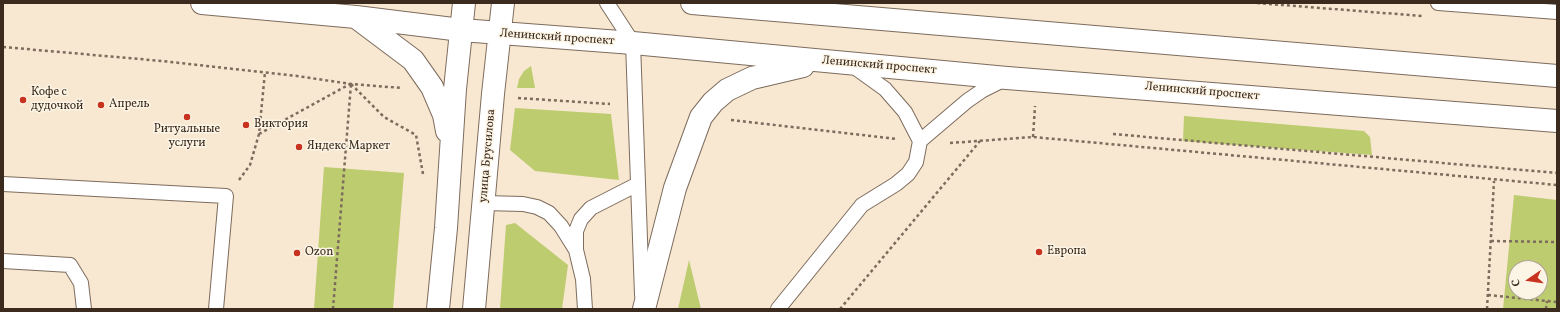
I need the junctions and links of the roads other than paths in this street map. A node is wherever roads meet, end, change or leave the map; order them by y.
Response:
1 (202, 3) edge
2 (464, 3) edge
3 (503, 3) edge
4 (607, 3) edge
5 (692, 3) edge
6 (1438, 3) edge
7 (1557, 12) edge
8 (356, 17) junction
9 (461, 30) junction
10 (500, 33) junction
11 (633, 43) junction
12 (839, 62) junction
13 (1557, 76) edge
14 (1007, 78) junction
15 (1557, 121) edge
16 (920, 141) junction
17 (451, 151) junction
18 (3, 184) edge
19 (638, 184) junction
20 (484, 203) junction
21 (576, 250) junction
22 (3, 260) edge
23 (84, 309) edge
24 (216, 309) edge
25 (438, 309) edge
26 (474, 309) edge
27 (585, 309) edge
28 (643, 309) edge
29 (778, 309) edge

1 - 8 main road, Ленинский проспект
2 - 9 main road
3 - 10 main road, улица Брусилова
4 - 11 lane
5 - 13 main road
6 - 7 lane
8 - 9 main road, Ленинский проспект
8 - 17 main road
9 - 10 main road, Ленинский проспект
9 - 17 main road
10 - 11 main road, Ленинский проспект
10 - 20 main road, улица Брусилова
11 - 12 main road, Ленинский проспект
11 - 19 lane
12 - 14 main road, Ленинский проспект
12 - 16 lane
12 - 28 main road
14 - 15 main road, Ленинский проспект
14 - 16 lane
16 - 29 lane
17 - 25 main road
18 - 24 lane
19 - 21 lane
19 - 28 lane
20 - 21 lane
20 - 26 main road, улица Брусилова
21 - 27 lane
22 - 23 lane

